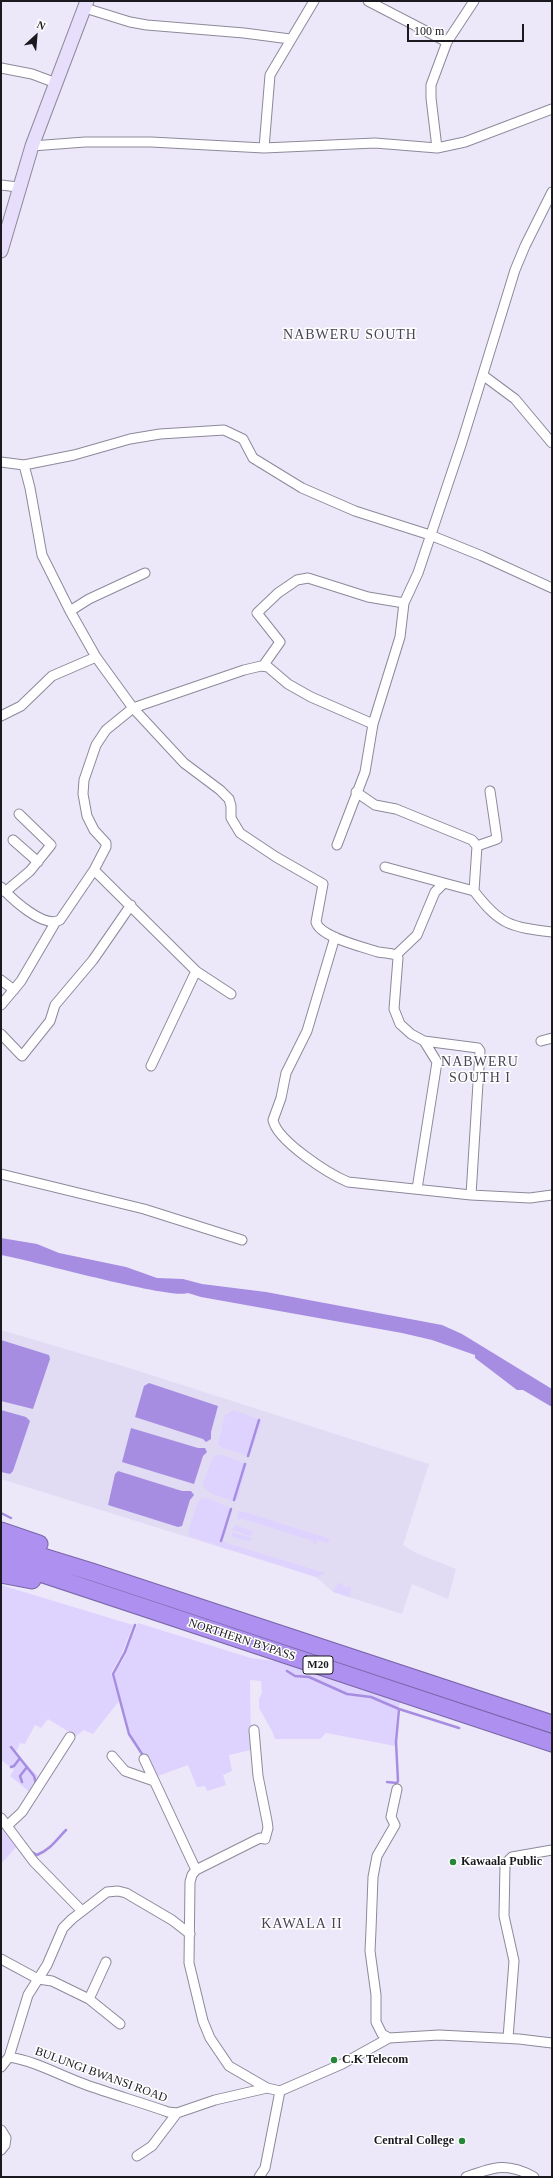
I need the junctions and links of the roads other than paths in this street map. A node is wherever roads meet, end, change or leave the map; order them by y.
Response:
1 (314, 1) edge
2 (368, 1) edge
3 (474, 1) edge
4 (86, 4) edge
5 (290, 39) junction
6 (447, 42) junction
7 (1, 68) edge
8 (56, 83) junction
9 (552, 109) edge
10 (32, 146) junction
11 (264, 148) junction
12 (437, 148) junction
13 (1, 185) edge
14 (18, 187) junction
15 (552, 192) edge
16 (1, 251) edge
17 (484, 376) junction
18 (552, 443) edge
19 (1, 462) edge
20 (24, 466) junction
21 (430, 535) junction
22 (145, 573) dead end
23 (552, 588) edge
24 (404, 602) junction
25 (70, 611) junction
26 (96, 657) junction
27 (263, 666) junction
28 (133, 708) junction
29 (1, 716) edge
30 (373, 724) junction
31 (490, 791) dead end
32 (356, 792) junction
33 (19, 814) dead end
34 (13, 840) dead end
35 (337, 845) dead end
36 (477, 846) junction
37 (38, 862) junction
38 (384, 867) dead end
39 (94, 870) junction
40 (444, 883) junction
41 (3, 890) edge
42 (474, 892) junction
43 (130, 905) junction
44 (55, 923) junction
45 (552, 932) edge
46 (335, 937) junction
47 (396, 956) junction
48 (196, 971) junction
49 (1, 980) edge
50 (14, 990) junction
51 (230, 994) dead end
52 (1, 1005) edge
53 (1, 1034) edge
54 (552, 1038) edge
55 (424, 1041) junction
56 (541, 1041) dead end
57 (151, 1066) dead end
58 (1, 1174) edge
59 (417, 1189) junction
60 (471, 1195) junction
61 (552, 1195) edge
62 (242, 1240) dead end
63 (1, 1531) edge
64 (1, 1544) edge
65 (1, 1560) edge
66 (92, 1572) junction
67 (1, 1574) edge
68 (84, 1588) junction
69 (552, 1724) edge
70 (254, 1730) dead end
71 (70, 1737) dead end
72 (552, 1743) edge
73 (112, 1756) dead end
74 (144, 1759) dead end
75 (154, 1781) junction
76 (396, 1789) dead end
77 (1, 1818) edge
78 (8, 1825) junction
79 (552, 1850) edge
80 (196, 1870) junction
81 (82, 1911) junction
82 (190, 1934) junction
83 (1, 1959) edge
84 (106, 1962) dead end
85 (41, 1979) junction
86 (89, 1999) junction
87 (120, 2024) dead end
88 (389, 2038) junction
89 (508, 2038) junction
90 (552, 2043) edge
91 (9, 2057) junction
92 (1, 2067) edge
93 (267, 2088) junction
94 (280, 2091) junction
95 (177, 2113) junction
96 (1, 2130) edge
97 (1, 2150) edge
98 (137, 2156) dead end
99 (266, 2173) edge
100 (259, 2177) edge
101 (466, 2177) edge
102 (534, 2177) edge

1 - 5 street
2 - 6 street
3 - 6 street
4 - 5 street
4 - 8 street
5 - 11 street
6 - 12 street
7 - 8 street
8 - 10 street
9 - 12 street
10 - 11 street
10 - 14 street
11 - 12 street
13 - 14 street
14 - 16 street
15 - 17 street
17 - 18 street
17 - 21 street
19 - 20 street
20 - 21 street
20 - 25 street
21 - 23 street
21 - 24 street
22 - 25 street
24 - 27 street
24 - 30 street
25 - 26 street
26 - 28 street
26 - 29 street
27 - 28 street
27 - 30 street
28 - 39 street
28 - 46 street
30 - 32 street
31 - 36 street
32 - 35 street
32 - 36 street
33 - 37 street
34 - 37 street
36 - 42 street
37 - 41 street
38 - 40 street
39 - 43 street
39 - 44 street
40 - 42 street
40 - 47 street
41 - 44 street
42 - 45 street
43 - 48 street
43 - 53 street
44 - 50 street
46 - 47 street
46 - 59 street
47 - 55 street
48 - 51 street
48 - 57 street
49 - 50 street
50 - 52 street
54 - 56 street
55 - 59 street
55 - 60 street
58 - 62 street
59 - 60 street
60 - 61 street
63 - 66 highway
64 - 66 highway, NORTHERN BYPASS
65 - 68 highway, NORTHERN BYPASS / M20
66 - 69 highway, NORTHERN BYPASS
67 - 68 highway
68 - 72 highway, NORTHERN BYPASS / M20
70 - 80 street
71 - 78 street
73 - 75 street
74 - 75 street
75 - 80 street
76 - 88 street
77 - 78 street
78 - 81 street
79 - 89 street
80 - 82 street
81 - 82 street
81 - 85 street
82 - 93 street
83 - 85 street
84 - 86 street
85 - 86 street
85 - 91 street
86 - 87 street
88 - 89 street
88 - 94 street
89 - 90 street
91 - 92 street
91 - 95 street, BULUNGI BWANSI ROAD
93 - 94 street
93 - 95 street, BULUNGI BWANSI ROAD
94 - 99 street
95 - 98 street
96 - 97 street
99 - 100 street
101 - 102 street

